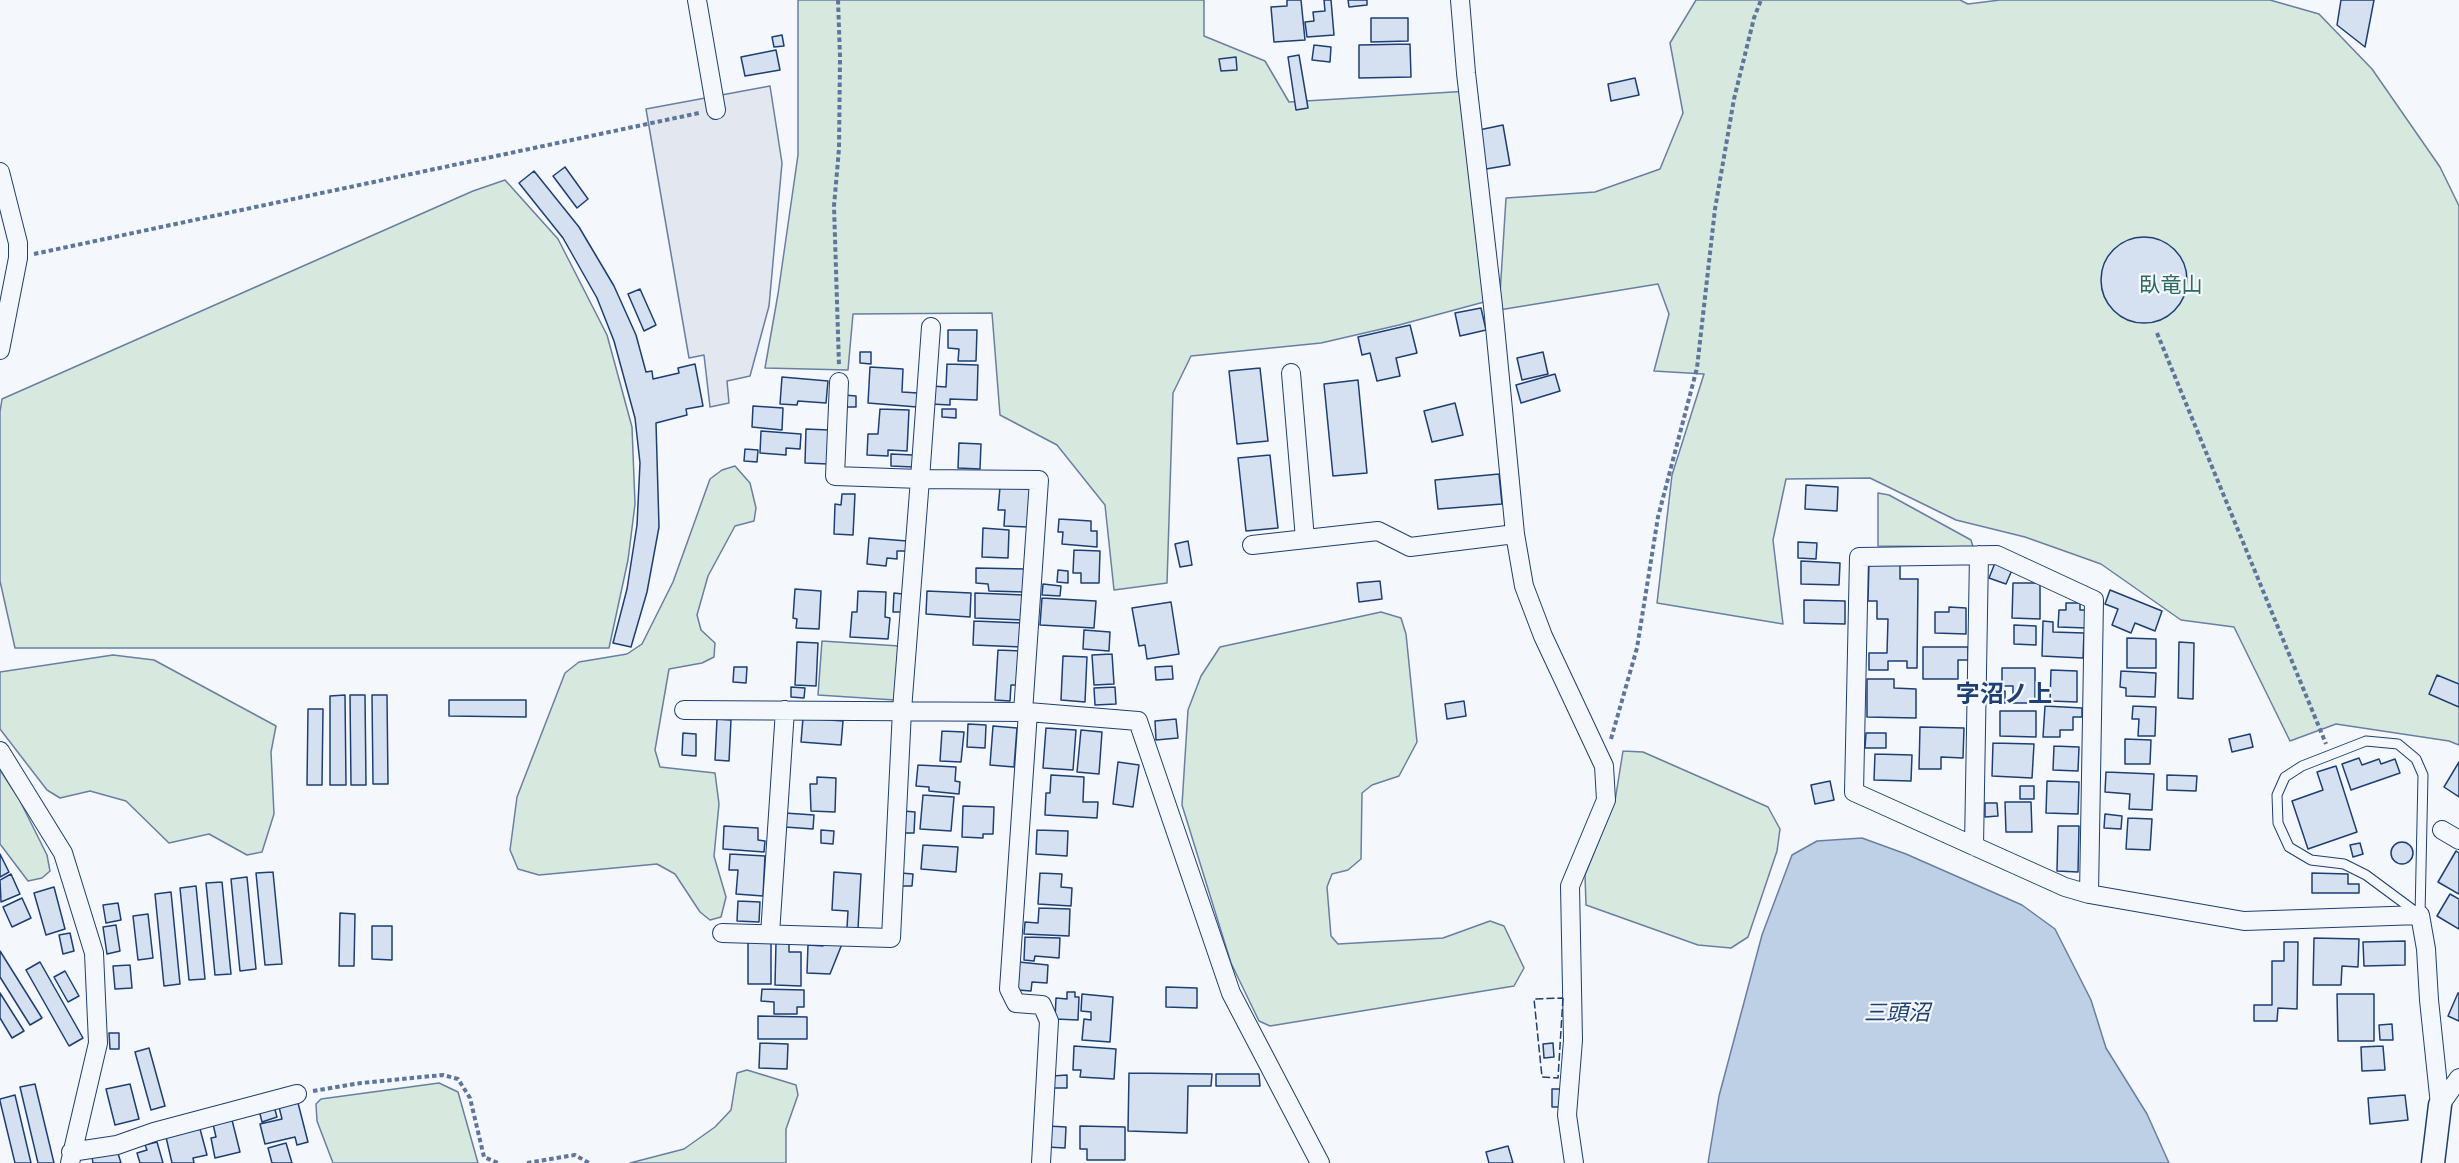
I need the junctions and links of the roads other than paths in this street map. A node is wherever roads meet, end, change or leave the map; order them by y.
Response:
1 (697, 0) edge
2 (1460, 0) edge
3 (716, 110) road end
4 (0, 172) edge
5 (12, 248) edge
6 (931, 327) dead end
7 (0, 350) edge
8 (1292, 373) dead end
9 (839, 382) road end
10 (920, 479) junction
11 (1515, 534) junction
12 (1305, 539) junction
13 (1252, 545) dead end
14 (1979, 555) junction
15 (684, 710) dead end
16 (785, 710) junction
17 (902, 710) junction
18 (1026, 712) junction
19 (0, 750) edge
20 (2442, 830) dead end
21 (2459, 840) edge
22 (1974, 846) junction
23 (2089, 894) junction
24 (2420, 915) junction
25 (722, 933) dead end
26 (770, 934) junction
27 (2459, 1078) edge
28 (297, 1094) road end
29 (2440, 1106) junction
30 (70, 1157) edge
31 (1041, 1163) edge
32 (1320, 1163) edge
33 (1574, 1163) edge
34 (2433, 1163) edge

1 - 3 street
2 - 11 street
4 - 5 street
5 - 7 street
6 - 10 street
8 - 12 street
9 - 10 street
10 - 17 street
10 - 18 street
11 - 12 street
11 - 33 street
12 - 13 street
14 - 22 street
14 - 22 street
14 - 23 street
15 - 16 street
16 - 17 street
16 - 26 street
17 - 18 street
17 - 26 street
18 - 31 street
18 - 32 street
19 - 30 street
20 - 21 street
22 - 23 street
23 - 24 street
24 - 24 lane
24 - 29 street
25 - 26 street
27 - 29 street
28 - 30 street
29 - 34 street

